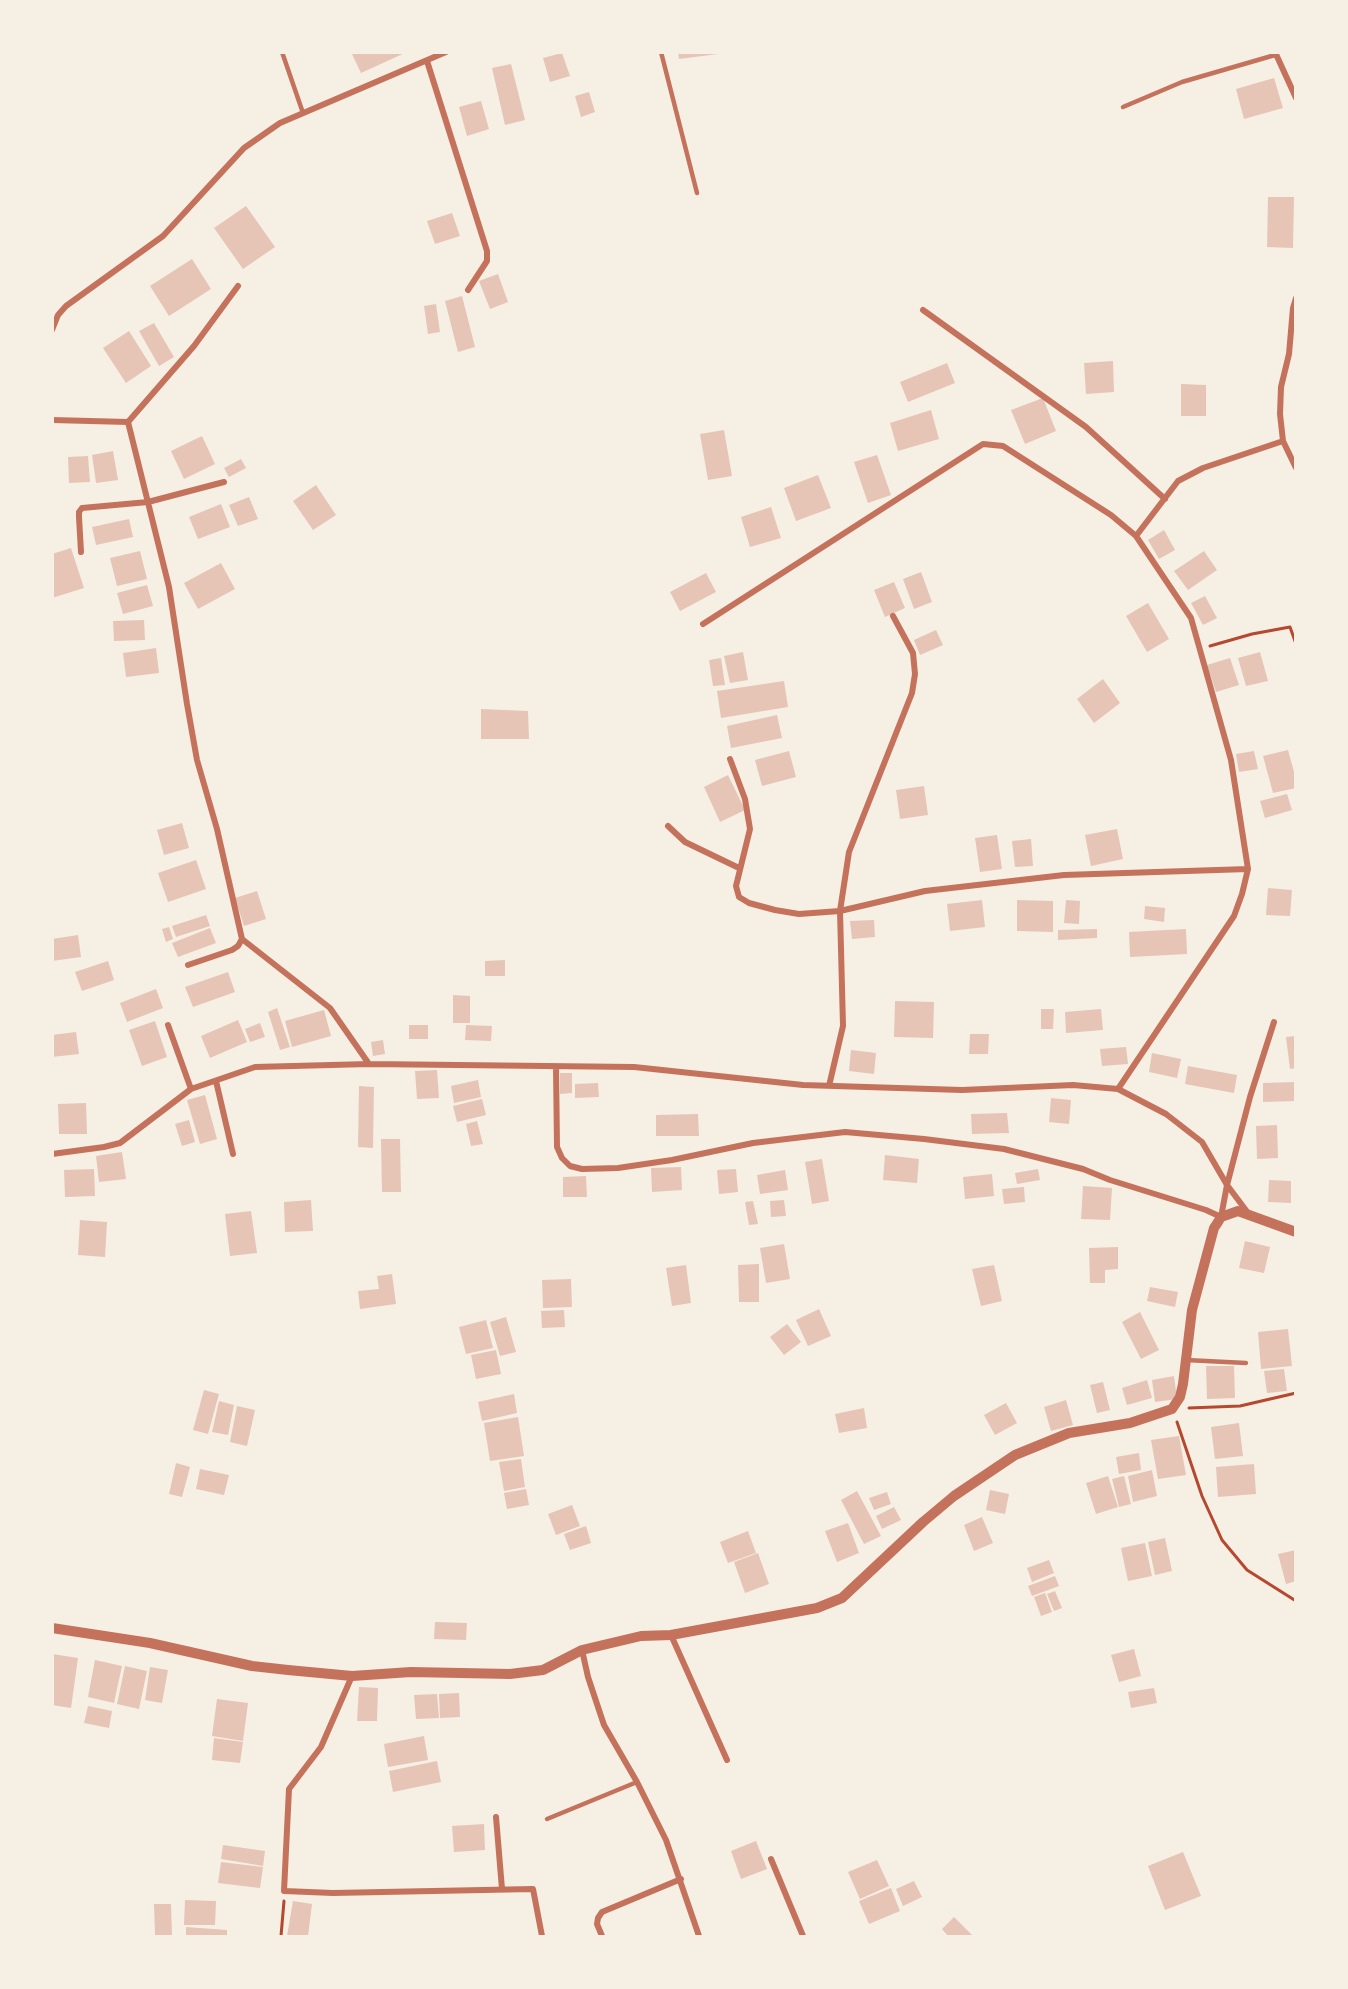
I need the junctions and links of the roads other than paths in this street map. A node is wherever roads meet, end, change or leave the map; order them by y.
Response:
1 (282, 52) edge
2 (446, 52) edge
3 (661, 52) edge
4 (1275, 53) edge
5 (427, 61) junction
6 (1296, 98) edge
7 (1123, 107) dead end
8 (303, 113) junction
9 (697, 192) dead end
10 (238, 286) dead end
11 (468, 290) dead end
12 (1296, 298) edge
13 (923, 310) dead end
14 (52, 330) edge
15 (52, 420) edge
16 (128, 422) junction
17 (1283, 441) junction
18 (1296, 468) edge
19 (224, 482) dead end
20 (1165, 499) junction
21 (148, 502) junction
22 (1136, 536) junction
23 (81, 552) dead end
24 (893, 616) dead end
25 (704, 624) dead end
26 (730, 759) dead end
27 (668, 826) dead end
28 (739, 868) junction
29 (1248, 869) junction
30 (840, 911) junction
31 (242, 939) junction
32 (188, 965) dead end
33 (1274, 1022) dead end
34 (168, 1025) dead end
35 (369, 1064) junction
36 (556, 1067) junction
37 (216, 1081) junction
38 (829, 1086) junction
39 (192, 1089) junction
40 (1118, 1089) junction
41 (52, 1154) edge
42 (233, 1154) dead end
43 (1227, 1185) junction
44 (1248, 1214) junction
45 (1221, 1217) junction
46 (1296, 1232) edge
47 (1186, 1360) junction
48 (1246, 1363) dead end
49 (52, 1628) edge
50 (671, 1635) junction
51 (582, 1650) junction
52 (352, 1676) junction
53 (727, 1760) dead end
54 (637, 1782) junction
55 (496, 1817) dead end
56 (547, 1819) dead end
57 (771, 1859) dead end
58 (681, 1879) junction
59 (502, 1889) junction
60 (542, 1936) edge
61 (602, 1936) edge
62 (699, 1936) edge
63 (803, 1936) edge

1 - 8 lane
2 - 5 street
3 - 9 lane
4 - 6 street
4 - 7 lane
5 - 8 street
5 - 11 street
8 - 14 street
10 - 16 street
12 - 17 street
13 - 20 street
15 - 16 street
16 - 21 street
17 - 18 street
17 - 20 street
19 - 21 street
20 - 22 street
21 - 23 street
21 - 31 street
22 - 25 street
22 - 29 street
24 - 30 street
26 - 28 street
27 - 28 street
28 - 30 street
29 - 30 street
29 - 40 street
30 - 38 street
31 - 32 street
31 - 35 street
33 - 43 street
34 - 39 street
35 - 36 street
35 - 37 street
36 - 38 street
36 - 45 street
37 - 39 street
37 - 42 street
38 - 40 street
39 - 41 street
40 - 43 street
43 - 44 street
43 - 45 street
44 - 45 street
44 - 46 street
45 - 47 street
47 - 48 lane
47 - 50 street
49 - 52 street
50 - 51 street
50 - 53 street
51 - 52 street
51 - 54 street
52 - 59 street
54 - 56 lane
54 - 58 street
55 - 59 street
57 - 63 street
58 - 61 street
58 - 62 street
59 - 60 street

